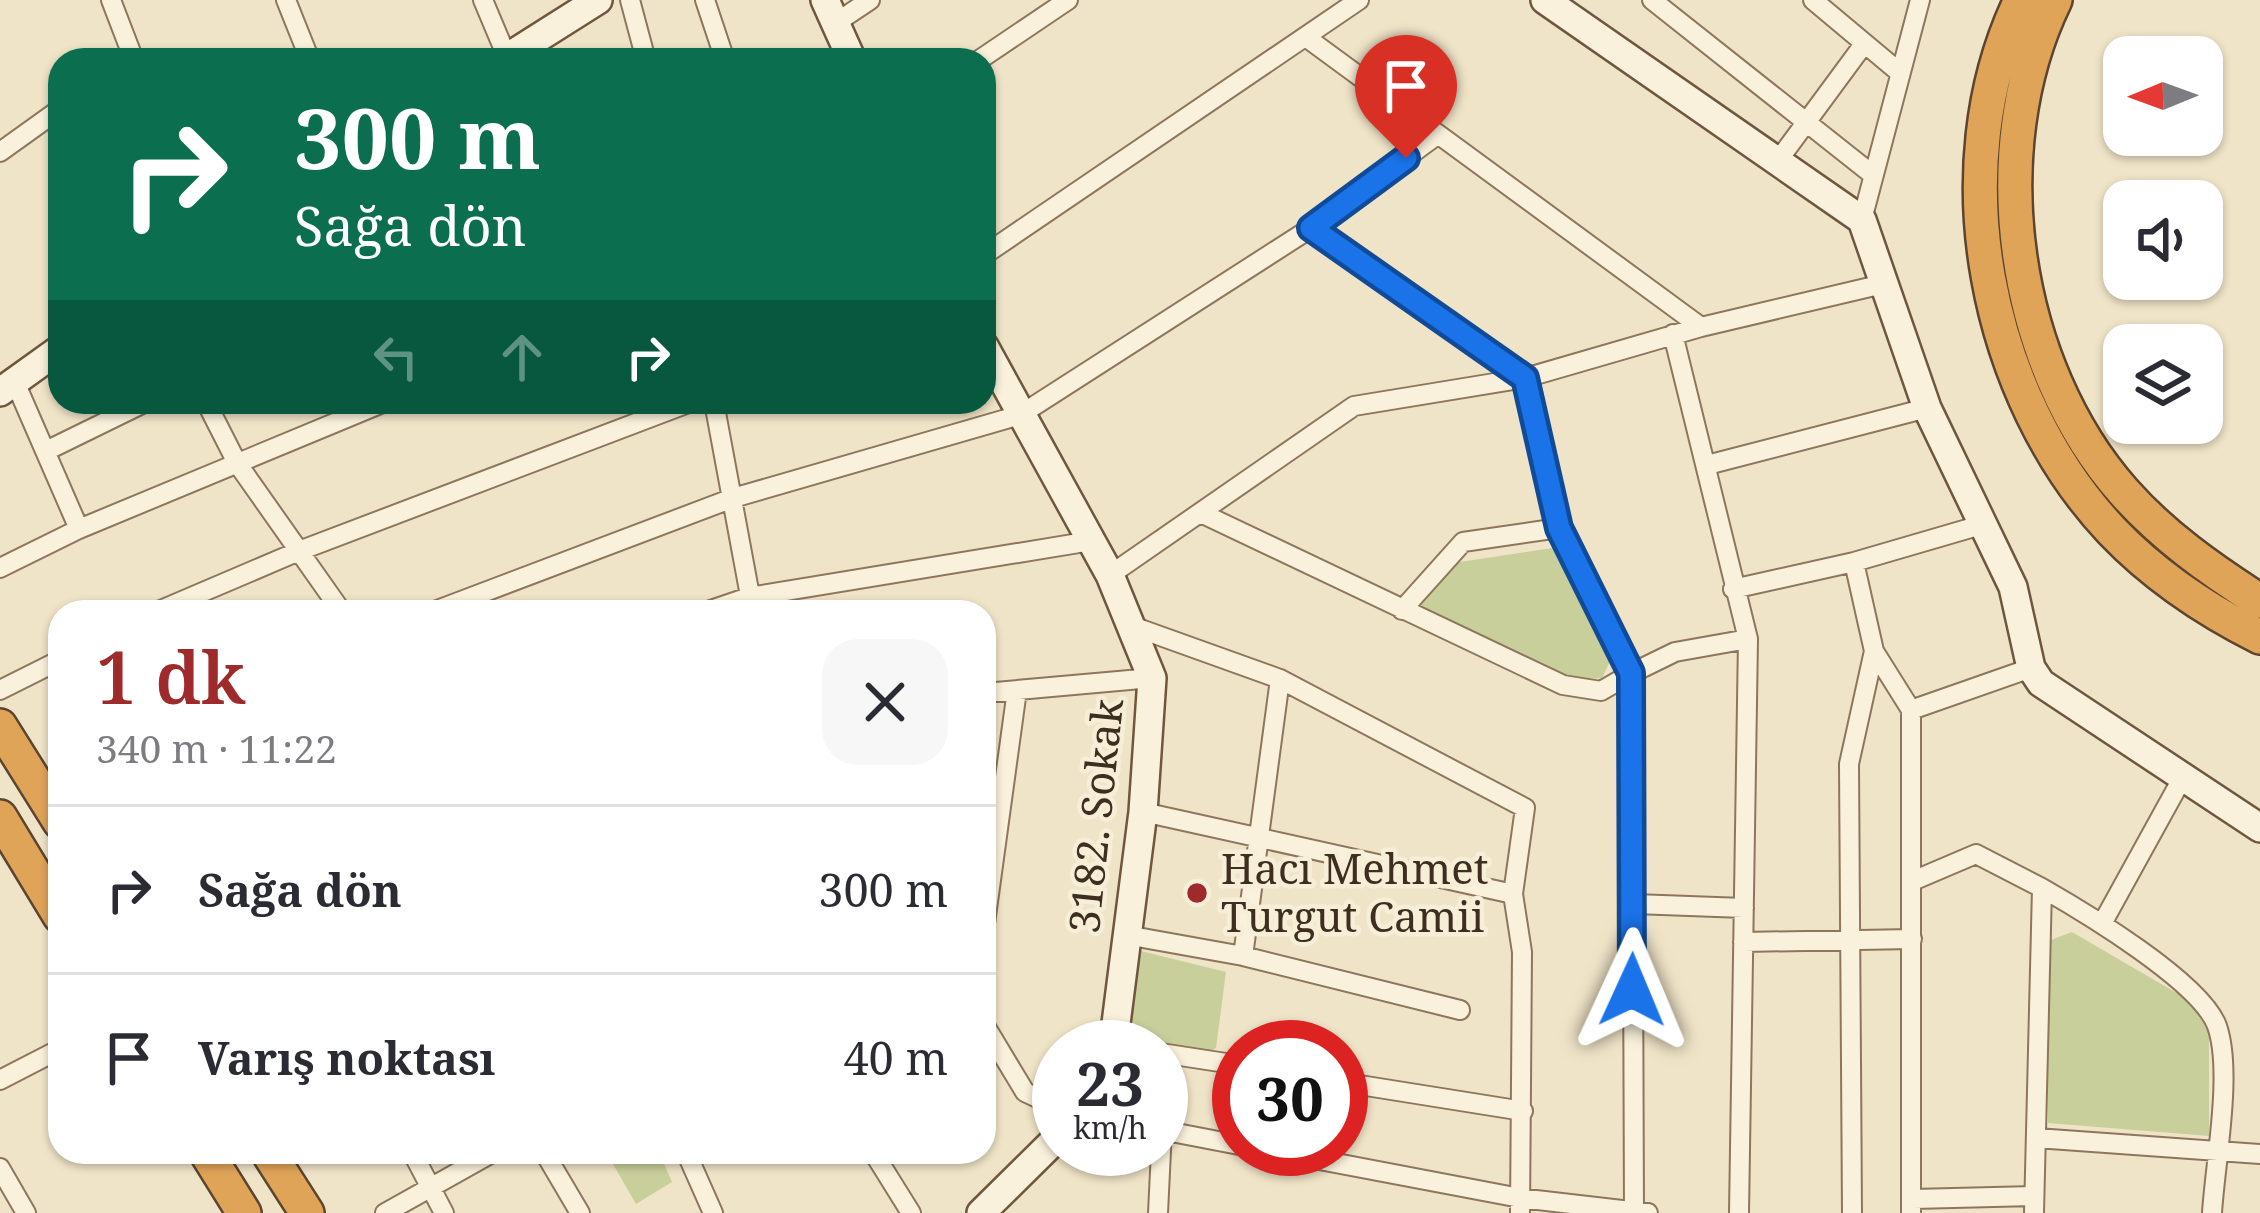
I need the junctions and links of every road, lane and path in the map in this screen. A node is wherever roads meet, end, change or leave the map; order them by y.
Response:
1 (111, 0) edge
2 (286, 0) edge
3 (483, 0) edge
4 (598, 0) edge
5 (630, 0) edge
6 (705, 0) edge
7 (870, 0) edge
8 (1068, 0) edge
9 (1359, 0) edge
10 (1545, 0) edge
11 (1652, 0) edge
12 (1920, 0) edge
13 (2021, 0) edge
14 (2055, 0) edge
15 (1816, 1) edge
16 (829, 12) edge
17 (1307, 38) junction
18 (1864, 44) junction
19 (128, 48) edge
20 (305, 48) edge
21 (501, 48) edge
22 (522, 48) edge
23 (643, 48) edge
24 (721, 48) edge
25 (846, 48) edge
26 (996, 49) edge
27 (1899, 72) junction
28 (48, 118) edge
29 (1808, 122) junction
30 (1437, 135) junction
31 (1, 150) edge
32 (1777, 162) junction
33 (1873, 175) junction
34 (1862, 220) junction
35 (1311, 228) junction
36 (996, 247) edge
37 (1883, 284) junction
38 (1701, 327) junction
39 (1673, 334) junction
40 (48, 358) edge
41 (996, 369) edge
42 (1525, 378) junction
43 (7, 387) edge
44 (1928, 408) junction
45 (122, 414) edge
46 (212, 414) edge
47 (356, 414) edge
48 (659, 414) edge
49 (716, 414) edge
50 (1020, 415) junction
51 (48, 450) junction
52 (237, 463) junction
53 (1707, 464) junction
54 (733, 498) junction
55 (1201, 513) junction
56 (1982, 525) junction
57 (1559, 528) junction
58 (79, 529) junction
59 (1091, 541) junction
60 (299, 551) junction
61 (1854, 562) junction
62 (0, 568) edge
63 (1110, 575) junction
64 (1733, 589) junction
65 (184, 600) edge
66 (334, 600) edge
67 (464, 600) edge
68 (750, 600) edge
69 (773, 600) edge
70 (2260, 601) edge
71 (1402, 610) junction
72 (1136, 627) junction
73 (2260, 637) edge
74 (1748, 639) junction
75 (1874, 651) junction
76 (48, 666) edge
77 (2031, 668) junction
78 (1631, 673) junction
79 (1152, 678) junction
80 (1280, 679) junction
81 (0, 690) edge
82 (1017, 690) junction
83 (996, 692) edge
84 (1911, 710) junction
85 (0, 726) edge
86 (2184, 775) junction
87 (48, 784) edge
88 (1143, 812) junction
89 (0, 817) edge
90 (2260, 828) edge
91 (1262, 837) junction
92 (996, 843) edge
93 (12, 864) edge
94 (1915, 880) junction
95 (2042, 888) junction
96 (1513, 894) junction
97 (48, 903) edge
98 (1634, 904) junction
99 (1744, 908) junction
100 (2102, 922) junction
101 (1126, 935) junction
102 (1912, 939) junction
103 (1849, 940) junction
104 (1742, 942) junction
105 (1243, 956) junction
106 (1460, 1010) dead end
107 (1120, 1020) edge
108 (996, 1044) edge
109 (48, 1055) edge
110 (0, 1080) edge
111 (1368, 1086) edge
112 (1032, 1095) edge
113 (1523, 1111) junction
114 (2036, 1138) junction
115 (2216, 1152) junction
116 (2260, 1154) edge
117 (1032, 1163) edge
118 (213, 1164) edge
119 (276, 1164) edge
120 (417, 1164) edge
121 (470, 1164) edge
122 (551, 1164) edge
123 (691, 1164) edge
124 (880, 1164) edge
125 (0, 1168) edge
126 (1368, 1172) edge
127 (1159, 1176) edge
128 (427, 1185) junction
129 (1520, 1205) edge
130 (2034, 1205) edge
131 (1912, 1206) edge
132 (1634, 1212) edge
133 (26, 1213) edge
134 (244, 1213) edge
135 (307, 1213) edge
136 (385, 1213) edge
137 (444, 1213) edge
138 (580, 1213) edge
139 (713, 1213) edge
140 (911, 1213) edge
141 (981, 1213) edge
142 (1158, 1213) edge
143 (1648, 1213) edge
144 (1739, 1213) edge
145 (1852, 1213) edge
146 (2212, 1213) edge

1 - 19 street
2 - 20 street
3 - 21 street
4 - 22 main road
5 - 23 street
6 - 24 street
7 - 16 street
8 - 26 street
9 - 17 street
10 - 32 main road
11 - 29 street
12 - 27 street
13 - 73 highway
14 - 70 highway
15 - 18 street
16 - 25 main road
17 - 30 street
17 - 36 street
18 - 27 street
18 - 29 street
27 - 33 street
28 - 31 street
29 - 32 street
29 - 33 street
30 - 35 street
30 - 38 street
32 - 34 main road
33 - 34 street
34 - 37 main road
35 - 42 street
35 - 50 street
37 - 38 street
37 - 44 main road
38 - 39 street
39 - 42 street
39 - 53 street
40 - 43 main road
41 - 50 main road, 3182. Sokak
42 - 55 street
42 - 57 street
43 - 51 street
44 - 53 street
44 - 56 main road
45 - 51 street
46 - 52 street
47 - 52 street
48 - 60 street
49 - 54 street
50 - 54 street
50 - 59 main road, 3182. Sokak
51 - 58 street
52 - 58 street
52 - 60 street
53 - 64 street
54 - 67 street
54 - 68 street
55 - 63 street
55 - 71 street
56 - 61 street
56 - 77 main road
57 - 71 street
57 - 78 street
58 - 62 street
59 - 63 main road, 3182. Sokak
59 - 69 street
60 - 65 street
60 - 66 street
61 - 64 street
61 - 75 street
63 - 72 main road, 3182. Sokak
64 - 74 street
71 - 78 street
72 - 79 main road, 3182. Sokak
72 - 80 street
74 - 78 street
74 - 99 street
75 - 84 street
75 - 103 street
76 - 81 street
77 - 84 street
77 - 86 main road
78 - 98 street
79 - 82 street
79 - 88 main road, 3182. Sokak
80 - 91 street
80 - 96 street
82 - 83 street
82 - 92 street
84 - 94 street
85 - 87 highway
86 - 90 main road
86 - 100 street
88 - 91 street
88 - 101 main road, 3182. Sokak
89 - 93 highway
91 - 96 street
91 - 105 street
93 - 97 highway
94 - 95 street
94 - 102 street
95 - 100 street
95 - 114 street
96 - 113 street
98 - 99 street
98 - 132 street
99 - 104 street
100 - 115 street
101 - 105 street
101 - 107 main road, 3182. Sokak
102 - 103 street
102 - 131 street
103 - 104 street
103 - 145 street
104 - 144 street
105 - 106 street
108 - 112 street
109 - 110 street
111 - 113 street
113 - 129 street
114 - 115 street
114 - 130 street
115 - 116 street
115 - 146 street
117 - 141 main road
118 - 134 highway
119 - 135 highway
120 - 128 street
121 - 128 street
122 - 138 street
123 - 139 street
124 - 140 street
125 - 133 street
126 - 129 street
127 - 142 street
128 - 136 street
128 - 137 street
129 - 132 street
130 - 131 street
132 - 143 street

